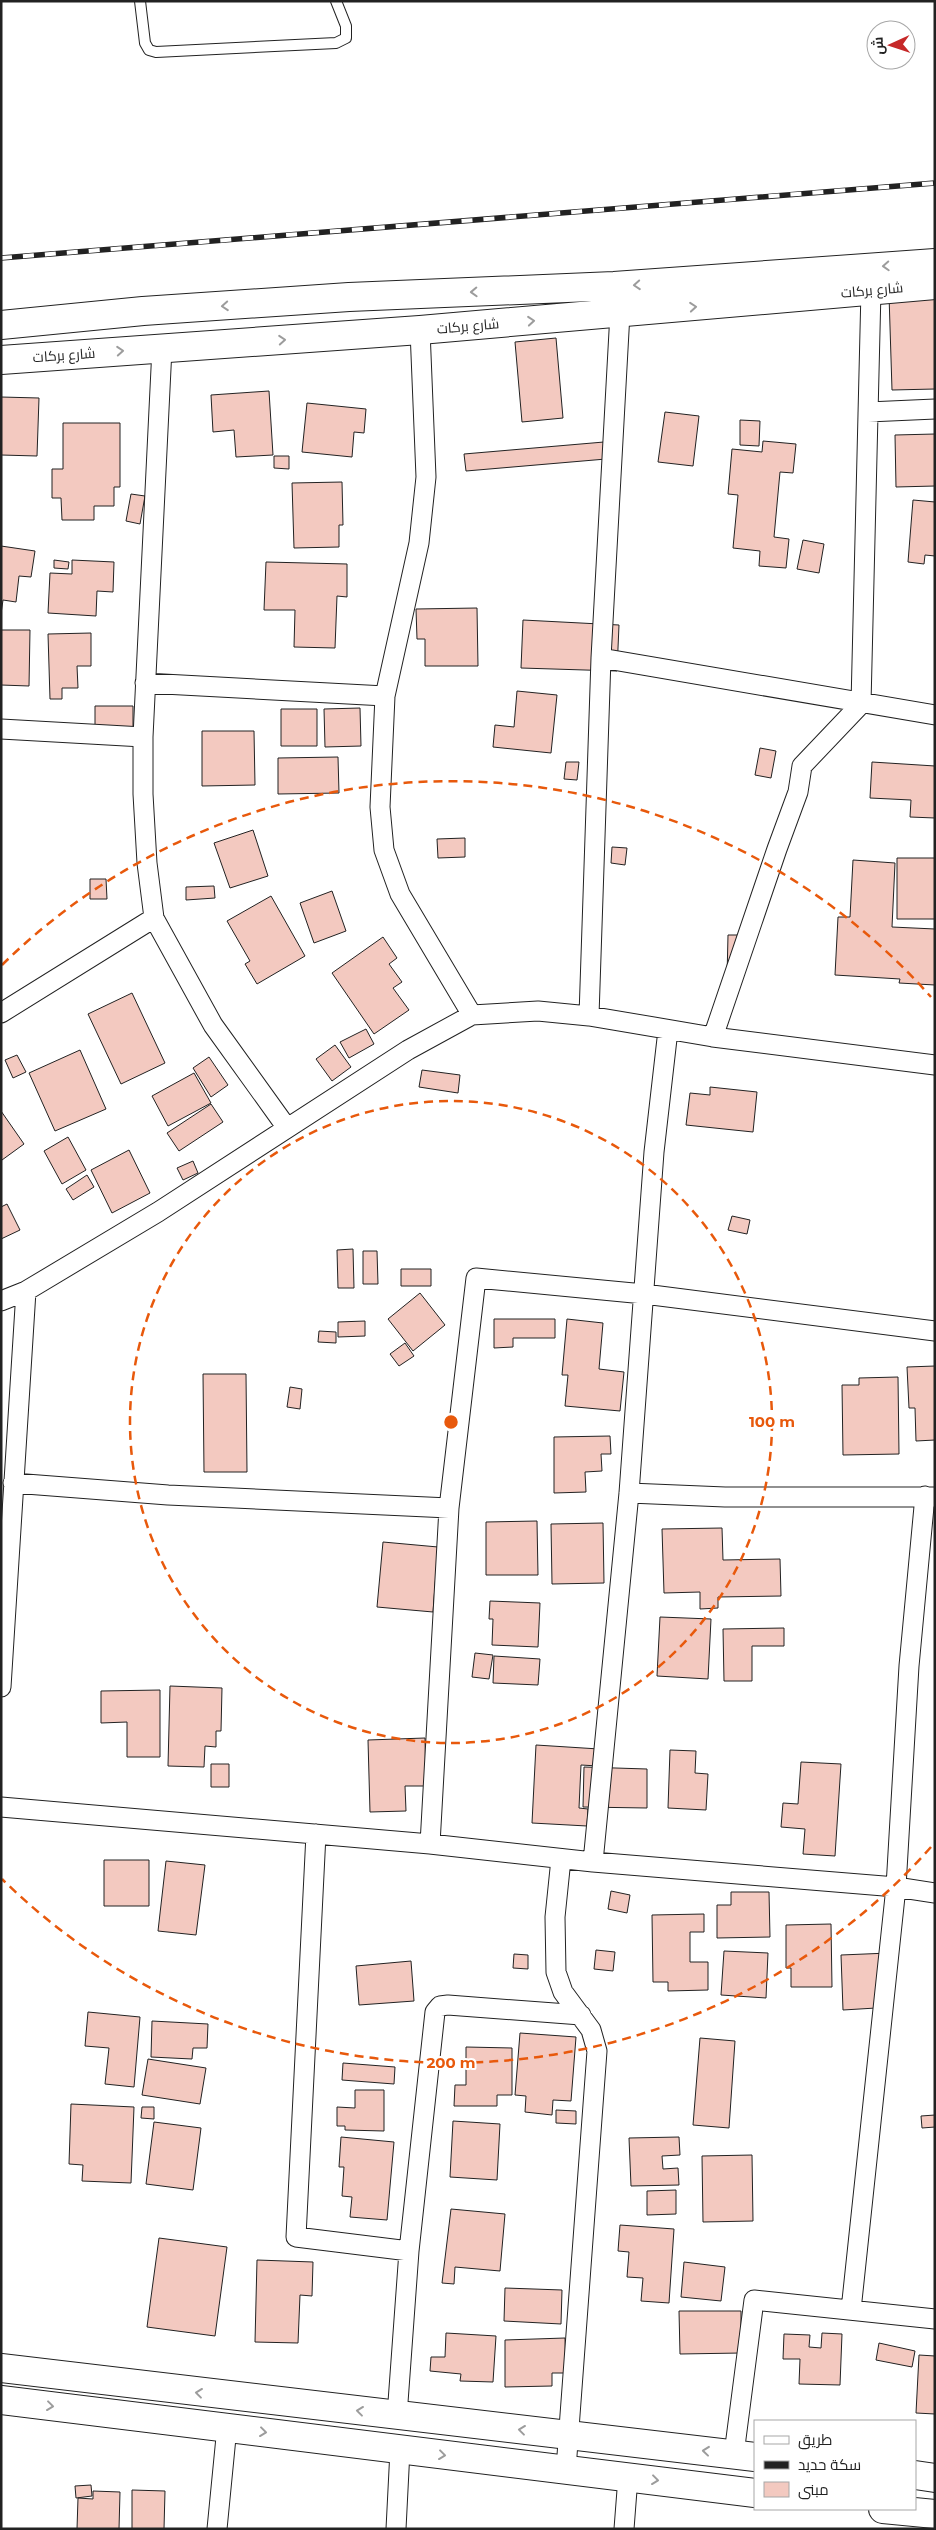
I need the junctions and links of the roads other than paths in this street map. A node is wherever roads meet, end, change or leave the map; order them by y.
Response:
1 (140, 1) edge
2 (336, 1) edge
3 (935, 263) edge
4 (935, 285) edge
5 (870, 290) junction
6 (620, 313) junction
7 (1, 325) edge
8 (420, 330) junction
9 (162, 348) junction
10 (1, 360) edge
11 (935, 409) edge
12 (868, 412) junction
13 (602, 658) junction
14 (145, 683) junction
15 (385, 696) junction
16 (861, 704) junction
17 (935, 715) edge
18 (1, 729) edge
19 (142, 737) junction
20 (154, 918) junction
21 (1, 1013) edge
22 (472, 1015) junction
23 (589, 1016) junction
24 (668, 1030) junction
25 (713, 1037) junction
26 (935, 1065) edge
27 (287, 1128) junction
28 (26, 1291) junction
29 (644, 1294) junction
30 (1, 1301) edge
31 (935, 1332) edge
32 (13, 1483) junction
33 (629, 1492) junction
34 (930, 1496) edge
35 (449, 1508) junction
36 (1, 1687) edge
37 (1, 1807) edge
38 (316, 1834) junction
39 (430, 1844) junction
40 (561, 1859) junction
41 (592, 1862) junction
42 (896, 1887) junction
43 (935, 1893) edge
44 (581, 2015) junction
45 (409, 2251) junction
46 (851, 2310) junction
47 (935, 2319) edge
48 (1, 2368) edge
49 (1, 2400) edge
50 (397, 2416) junction
51 (226, 2427) junction
52 (570, 2436) junction
53 (400, 2450) junction
54 (744, 2455) edge
55 (566, 2469) junction
56 (916, 2475) edge
57 (628, 2477) junction
58 (935, 2478) edge
59 (754, 2493) edge
60 (893, 2510) edge
61 (935, 2514) edge
62 (217, 2529) edge
63 (396, 2529) edge
64 (624, 2529) edge

1 - 2 lane
3 -> 7 main road, شارع بركات
4 - 5 main road, شارع بركات
6 -> 5 main road, شارع بركات
5 - 12 street
8 -> 6 main road, شارع بركات
6 - 13 street
9 -> 8 main road, شارع بركات
8 - 15 street
10 -> 9 main road, شارع بركات
9 - 14 street
11 - 12 street
12 - 16 street
13 - 16 street
13 - 23 street
14 - 15 street
14 - 19 street
15 - 22 street
16 - 17 street
16 - 25 street
18 - 19 street
19 - 20 street
20 - 21 street
20 - 27 street
22 - 23 street
22 - 27 street
23 - 24 street
24 - 25 street
24 - 29 street
25 - 26 street
27 - 28 street
28 - 30 street
28 - 32 street
29 - 31 street
29 - 33 street
29 - 35 street
32 - 35 street
32 - 36 street
33 - 34 street
33 - 41 street
34 - 42 street
35 - 39 street
37 - 38 street
38 - 39 street
38 - 45 street
39 - 40 street
40 - 41 street
40 - 44 street
41 - 42 street
42 - 43 street
42 - 46 street
44 - 45 street
44 - 52 street
45 - 50 street
46 - 47 street
46 - 54 street
50 -> 48 main road
49 -> 51 main road
52 -> 50 main road
51 -> 53 main road
51 - 62 street
54 -> 52 main road
52 - 55 street
53 -> 55 main road
53 - 63 street
55 - 57 main road
56 - 58 main road
57 -> 59 main road
57 - 64 street
60 - 61 main road

